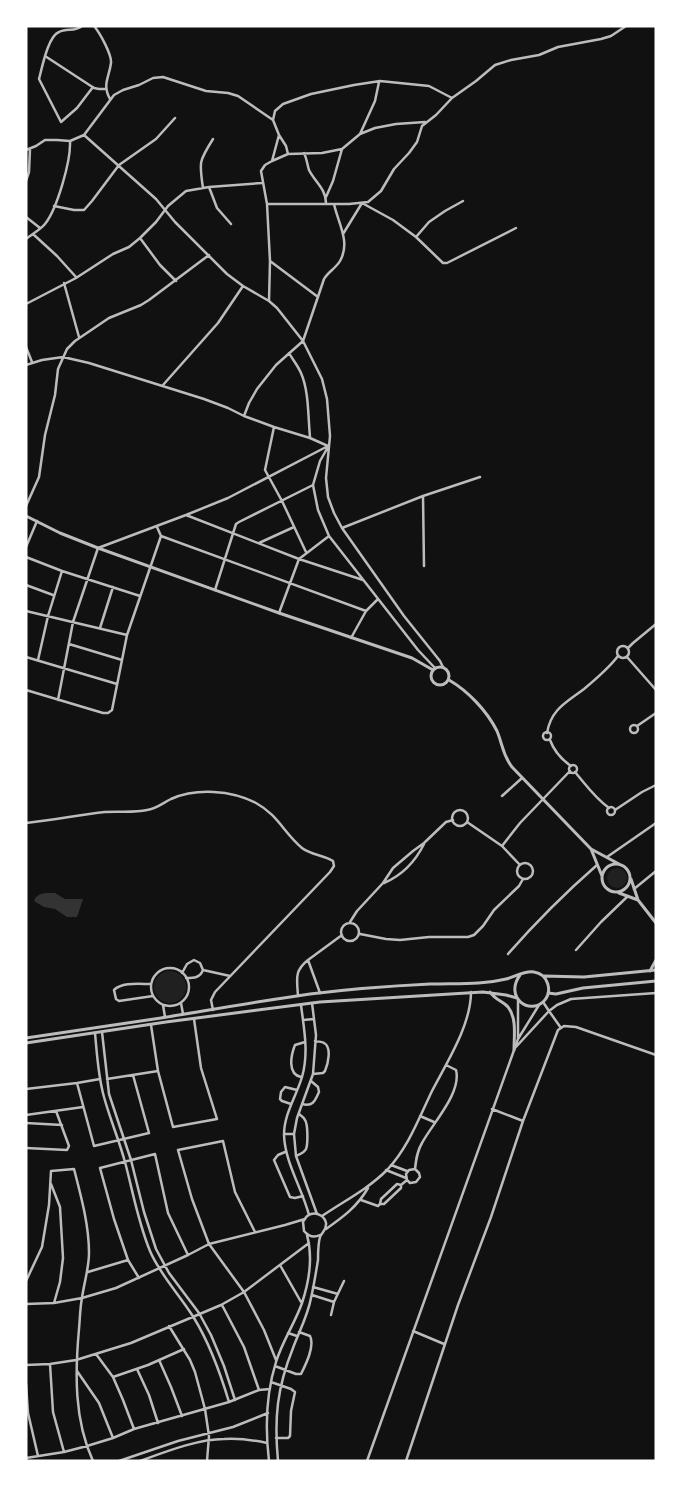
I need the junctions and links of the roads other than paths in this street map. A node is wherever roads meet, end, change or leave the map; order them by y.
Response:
1 (82, 26) edge
2 (94, 26) edge
3 (626, 26) edge
4 (45, 56) junction
5 (380, 81) junction
6 (93, 87) junction
7 (106, 89) junction
8 (452, 98) junction
9 (110, 99) junction
10 (175, 118) dead end
11 (273, 120) junction
12 (425, 122) junction
13 (360, 134) junction
14 (84, 135) junction
15 (279, 135) junction
16 (213, 139) dead end
17 (70, 141) junction
18 (30, 149) junction
19 (342, 149) junction
20 (26, 150) edge
21 (304, 153) junction
22 (288, 154) junction
23 (272, 161) junction
24 (119, 165) junction
25 (26, 182) edge
26 (262, 183) junction
27 (208, 187) junction
28 (204, 188) junction
29 (326, 197) junction
30 (463, 201) dead end
31 (362, 203) junction
32 (267, 204) junction
33 (326, 204) junction
34 (334, 204) junction
35 (54, 206) junction
36 (164, 210) junction
37 (26, 217) edge
38 (231, 224) dead end
39 (40, 228) junction
40 (516, 228) dead end
41 (33, 234) junction
42 (343, 234) junction
43 (416, 236) junction
44 (140, 238) junction
45 (26, 239) edge
46 (209, 255) junction
47 (270, 261) junction
48 (76, 278) junction
49 (176, 281) junction
50 (64, 283) junction
51 (243, 286) junction
52 (318, 297) junction
53 (269, 301) junction
54 (26, 304) edge
55 (79, 338) junction
56 (303, 341) junction
57 (26, 347) edge
58 (289, 353) junction
59 (63, 356) junction
60 (32, 362) junction
61 (26, 365) edge
62 (163, 385) junction
63 (244, 416) junction
64 (274, 427) junction
65 (310, 438) junction
66 (328, 446) junction
67 (268, 477) junction
68 (480, 477) dead end
69 (314, 485) junction
70 (423, 496) junction
71 (282, 501) junction
72 (26, 506) edge
73 (186, 515) junction
74 (26, 516) edge
75 (37, 521) junction
76 (157, 526) junction
77 (294, 527) junction
78 (342, 528) junction
79 (233, 534) junction
80 (161, 536) junction
81 (329, 536) junction
82 (258, 543) junction
83 (26, 547) edge
84 (98, 548) junction
85 (306, 552) junction
86 (26, 557) edge
87 (299, 559) junction
88 (225, 560) junction
89 (424, 566) dead end
90 (150, 567) junction
91 (62, 571) junction
92 (87, 579) junction
93 (363, 580) junction
94 (290, 584) junction
95 (26, 585) edge
96 (113, 587) junction
97 (215, 590) junction
98 (54, 595) junction
99 (140, 596) junction
100 (378, 600) junction
101 (26, 611) edge
102 (366, 611) junction
103 (279, 613) junction
104 (48, 616) junction
105 (73, 622) junction
106 (656, 624) edge
107 (100, 628) junction
108 (127, 635) junction
109 (351, 638) junction
110 (68, 644) junction
111 (628, 648) junction
112 (26, 656) edge
113 (618, 656) junction
114 (627, 657) junction
115 (38, 660) junction
116 (122, 660) junction
117 (64, 668) junction
118 (443, 668) junction
119 (434, 669) junction
120 (449, 680) junction
121 (117, 684) junction
122 (26, 690) edge
123 (656, 690) edge
124 (58, 700) junction
125 (656, 713) edge
126 (637, 726) dead end
127 (571, 766) junction
128 (570, 771) junction
129 (575, 772) junction
130 (522, 778) junction
131 (656, 785) edge
132 (502, 796) dead end
133 (542, 800) junction
134 (609, 808) junction
135 (615, 810) junction
136 (452, 820) junction
137 (467, 822) junction
138 (26, 823) edge
139 (656, 823) edge
140 (424, 843) junction
141 (502, 846) junction
142 (591, 849) junction
143 (608, 857) junction
144 (619, 864) junction
145 (520, 865) junction
146 (597, 865) junction
147 (656, 871) edge
148 (602, 877) junction
149 (631, 878) junction
150 (523, 879) junction
151 (383, 883) junction
152 (634, 889) junction
153 (618, 892) junction
154 (628, 896) junction
155 (638, 900) junction
156 (350, 922) junction
157 (656, 923) edge
158 (360, 934) junction
159 (342, 935) junction
160 (576, 950) dead end
161 (508, 954) dead end
162 (308, 960) junction
163 (656, 960) edge
164 (203, 970) junction
165 (656, 970) edge
166 (650, 971) junction
167 (182, 973) junction
168 (520, 975) junction
169 (230, 976) junction
170 (544, 976) junction
171 (186, 978) junction
172 (656, 981) edge
173 (151, 984) junction
174 (470, 992) junction
175 (490, 992) junction
176 (548, 992) junction
177 (320, 993) junction
178 (656, 993) edge
179 (153, 996) junction
180 (298, 996) junction
181 (517, 999) junction
182 (181, 1002) junction
183 (543, 1002) junction
184 (312, 1003) junction
185 (163, 1005) junction
186 (300, 1005) junction
187 (539, 1005) junction
188 (213, 1010) junction
189 (550, 1011) junction
190 (183, 1014) junction
191 (165, 1017) junction
192 (194, 1019) junction
193 (314, 1019) junction
194 (302, 1020) junction
195 (151, 1024) junction
196 (561, 1028) junction
197 (102, 1032) junction
198 (95, 1033) junction
199 (26, 1038) edge
200 (518, 1039) junction
201 (315, 1041) junction
202 (305, 1042) junction
203 (26, 1043) edge
204 (514, 1050) junction
205 (656, 1055) edge
206 (445, 1065) junction
207 (158, 1071) junction
208 (313, 1074) junction
209 (133, 1075) junction
210 (302, 1077) junction
211 (107, 1078) junction
212 (100, 1079) junction
213 (311, 1081) junction
214 (77, 1083) junction
215 (26, 1089) edge
216 (297, 1090) junction
217 (291, 1104) junction
218 (302, 1104) junction
219 (83, 1107) junction
220 (492, 1109) junction
221 (56, 1111) junction
222 (299, 1114) junction
223 (26, 1115) edge
224 (420, 1116) junction
225 (523, 1121) junction
226 (434, 1122) junction
227 (26, 1123) edge
228 (62, 1125) junction
229 (284, 1134) junction
230 (294, 1134) junction
231 (124, 1139) junction
232 (118, 1140) junction
233 (26, 1148) edge
234 (286, 1152) junction
235 (296, 1156) junction
236 (131, 1160) junction
237 (125, 1162) junction
238 (392, 1165) junction
239 (415, 1169) junction
240 (386, 1170) junction
241 (407, 1171) junction
242 (406, 1179) junction
243 (51, 1184) junction
244 (401, 1185) junction
245 (368, 1187) junction
246 (303, 1196) junction
247 (361, 1200) junction
248 (380, 1204) junction
249 (317, 1214) junction
250 (309, 1215) junction
251 (322, 1216) junction
252 (305, 1219) junction
253 (325, 1230) junction
254 (255, 1232) junction
255 (306, 1234) junction
256 (320, 1235) junction
257 (309, 1243) junction
258 (209, 1244) junction
259 (188, 1255) junction
260 (128, 1260) junction
261 (280, 1265) junction
262 (165, 1266) junction
263 (159, 1268) junction
264 (88, 1272) junction
265 (139, 1278) junction
266 (26, 1281) edge
267 (344, 1281) dead end
268 (306, 1288) junction
269 (313, 1288) junction
270 (244, 1292) junction
271 (338, 1294) junction
272 (312, 1295) junction
273 (82, 1298) junction
274 (334, 1302) junction
275 (54, 1303) junction
276 (302, 1303) junction
277 (26, 1304) edge
278 (222, 1304) junction
279 (199, 1314) junction
280 (331, 1315) dead end
281 (193, 1316) junction
282 (169, 1326) junction
283 (413, 1331) junction
284 (299, 1332) junction
285 (288, 1333) junction
286 (298, 1336) junction
287 (444, 1344) junction
288 (184, 1348) junction
289 (96, 1354) junction
290 (76, 1360) junction
291 (159, 1360) junction
292 (276, 1360) junction
293 (26, 1364) edge
294 (50, 1364) junction
295 (275, 1366) junction
296 (138, 1369) junction
297 (284, 1369) junction
298 (76, 1370) junction
299 (113, 1377) junction
300 (271, 1382) junction
301 (26, 1384) edge
302 (280, 1384) junction
303 (270, 1389) junction
304 (259, 1390) junction
305 (235, 1400) junction
306 (229, 1402) junction
307 (205, 1409) junction
308 (268, 1413) junction
309 (182, 1416) junction
310 (158, 1422) junction
311 (134, 1429) junction
312 (208, 1433) junction
313 (113, 1438) junction
314 (276, 1438) junction
315 (208, 1440) junction
316 (267, 1443) junction
317 (87, 1446) junction
318 (64, 1452) junction
319 (38, 1456) junction
320 (26, 1458) edge
321 (93, 1461) edge
322 (118, 1461) edge
323 (140, 1461) edge
324 (207, 1461) edge
325 (269, 1461) edge
326 (278, 1461) edge
327 (367, 1461) edge
328 (406, 1461) edge

1 - 4 street
2 - 7 street
3 - 8 street
4 - 6 street
4 - 6 street
5 - 8 street
5 - 11 street
5 - 13 street
6 - 7 street
7 - 9 street
8 - 12 street
9 - 11 street
9 - 14 street
10 - 24 street
11 - 15 street
12 - 13 street
12 - 31 street
13 - 19 street
14 - 17 street
14 - 24 street
15 - 22 street
15 - 23 street
16 - 28 street
17 - 18 street
17 - 35 street
18 - 20 street
18 - 25 street
19 - 21 street
19 - 29 street
21 - 22 street
21 - 29 street
22 - 23 street
23 - 26 street
24 - 35 street
24 - 36 street
26 - 27 street
26 - 32 street
27 - 28 street
27 - 38 street
28 - 36 street
29 - 33 street
30 - 43 street
31 - 34 street
31 - 42 street
31 - 43 street
32 - 33 street
32 - 47 street
33 - 34 street
34 - 42 street
35 - 39 street
36 - 44 street
36 - 46 street
37 - 39 street
39 - 41 street
40 - 43 street
41 - 45 street
41 - 48 street
42 - 52 street
44 - 48 street
44 - 49 street
46 - 49 street
46 - 51 street
47 - 52 street
47 - 53 street
48 - 50 street
49 - 55 street
50 - 54 street
50 - 55 street
51 - 53 street
51 - 62 street
52 - 56 street
53 - 56 street
55 - 59 street
56 - 58 street
56 - 66 street
57 - 60 street
58 - 63 street
58 - 65 street
59 - 60 street
59 - 62 street
59 - 72 street
60 - 61 street
62 - 63 street
63 - 64 street
64 - 65 street
64 - 67 street
65 - 66 street
66 - 67 street
66 - 69 street
66 - 78 street
67 - 71 street
67 - 73 street
68 - 70 street
69 - 71 street
69 - 81 street
70 - 78 street
70 - 89 street
71 - 77 street
71 - 79 street
73 - 76 street
73 - 79 street
74 - 75 street
75 - 83 street
75 - 84 street
76 - 80 street
76 - 84 street
77 - 82 street
77 - 85 street
78 - 118 street
79 - 82 street
79 - 88 street
80 - 88 street
80 - 90 street
81 - 85 street
81 - 93 street
82 - 87 street
84 - 90 street
84 - 92 street
85 - 87 street
86 - 91 street
87 - 93 street
87 - 94 street
88 - 94 street
88 - 97 street
90 - 97 street
90 - 99 street
91 - 92 street
91 - 98 street
92 - 96 street
92 - 105 street
93 - 100 street
94 - 102 street
94 - 103 street
95 - 98 street
96 - 99 street
96 - 107 street
97 - 103 street
98 - 104 street
99 - 108 street
100 - 102 street
100 - 119 street
101 - 104 street
102 - 109 street
103 - 109 street
104 - 105 street
104 - 115 street
105 - 107 street
105 - 110 street
106 - 111 street
107 - 108 street
108 - 116 street
109 - 119 street
110 - 116 street
110 - 117 street
111 - 113 street
111 - 114 street
112 - 115 street
113 - 114 street
113 - 127 street
114 - 123 street
115 - 117 street
116 - 121 street
117 - 121 street
117 - 124 street
118 - 119 street
118 - 120 street
119 - 120 street
120 - 130 street
121 - 124 street
122 - 124 street
125 - 126 street
127 - 128 street
127 - 129 street
128 - 129 street
128 - 133 street
129 - 134 street
130 - 132 street
130 - 133 street
131 - 135 street
133 - 141 street
133 - 142 street
134 - 135 street
134 - 135 street
136 - 137 street
136 - 137 street
136 - 140 street
137 - 141 street
138 - 169 street
139 - 143 street
140 - 151 street
140 - 151 street
141 - 145 street
142 - 143 street
142 - 146 street
143 - 144 street
144 - 148 street
144 - 149 street
145 - 150 street
145 - 150 street
146 - 148 street
146 - 161 street
147 - 152 street
148 - 153 street
149 - 152 street
149 - 153 street
150 - 158 street
151 - 156 street
152 - 155 street
153 - 154 street
154 - 155 street
154 - 160 street
155 - 157 street
156 - 158 street
156 - 159 street
158 - 159 street
159 - 162 street
162 - 177 street
162 - 180 street
163 - 166 street
164 - 167 street
164 - 169 street
164 - 171 street
165 - 166 street
166 - 170 street
167 - 171 street
167 - 173 street
168 - 170 street
168 - 177 street
168 - 181 street
169 - 188 street
170 - 176 street
171 - 182 street
172 - 176 street
173 - 179 street
173 - 179 street
174 - 175 street
174 - 184 street
174 - 206 street
175 - 181 street
175 - 204 street
176 - 183 street
177 - 180 street
178 - 189 street
179 - 185 street
180 - 188 street
181 - 187 street
181 - 200 street
182 - 185 street
182 - 190 street
183 - 187 street
183 - 189 street
184 - 186 street
184 - 193 street
185 - 191 street
186 - 192 street
186 - 194 street
187 - 200 street
188 - 190 street
189 - 196 street
189 - 204 street
190 - 191 street
191 - 199 street
192 - 195 street
192 - 207 street
193 - 194 street
193 - 201 street
194 - 202 street
195 - 197 street
195 - 207 street
196 - 205 street
196 - 225 street
197 - 198 street
197 - 211 street
198 - 203 street
198 - 212 street
200 - 204 street
201 - 208 street
201 - 208 street
202 - 210 street
202 - 210 street
204 - 220 street
206 - 224 street
206 - 226 street
207 - 209 street
208 - 213 street
209 - 211 street
209 - 231 street
210 - 216 street
211 - 231 street
212 - 214 street
212 - 232 street
213 - 218 street
213 - 218 street
214 - 215 street
214 - 219 street
216 - 217 street
216 - 217 street
217 - 229 street
218 - 222 street
219 - 221 street
219 - 232 street
220 - 225 street
220 - 283 street
221 - 223 street
221 - 228 street
222 - 230 street
222 - 235 street
224 - 226 street
224 - 238 street
225 - 287 street
226 - 239 street
227 - 228 street
228 - 233 street
229 - 230 street
229 - 234 street
230 - 235 street
231 - 232 street
231 - 236 street
232 - 237 street
234 - 246 street
234 - 246 street
235 - 249 street
236 - 237 street
236 - 259 street
236 - 262 street
237 - 260 street
237 - 263 street
238 - 240 street
238 - 241 street
239 - 241 street
239 - 242 street
240 - 242 street
240 - 245 street
241 - 242 street
242 - 244 street
243 - 264 street
243 - 266 street
243 - 275 street
244 - 248 street
244 - 248 street
245 - 247 street
245 - 251 street
246 - 250 street
247 - 248 street
247 - 253 street
249 - 250 street
249 - 251 street
250 - 252 street
251 - 253 street
252 - 254 street
252 - 255 street
253 - 256 street
254 - 258 street
254 - 258 street
255 - 256 street
255 - 257 street
256 - 269 street
257 - 261 street
257 - 268 street
258 - 259 street
258 - 270 street
259 - 262 street
260 - 264 street
260 - 265 street
261 - 270 street
261 - 276 street
262 - 263 street
262 - 279 street
263 - 265 street
263 - 281 street
264 - 273 street
265 - 273 street
267 - 271 street
268 - 269 street
268 - 276 street
269 - 271 street
269 - 272 street
270 - 278 street
270 - 292 street
271 - 274 street
272 - 274 street
272 - 284 street
273 - 275 street
273 - 290 street
274 - 280 street
275 - 277 street
276 - 285 street
278 - 279 street
278 - 304 street
279 - 281 street
279 - 305 street
281 - 282 street
281 - 306 street
282 - 288 street
282 - 289 street
283 - 287 street
283 - 327 street
284 - 286 street
284 - 297 street
285 - 286 street
285 - 292 street
286 - 297 street
287 - 328 street
288 - 291 street
288 - 307 street
289 - 290 street
289 - 299 street
290 - 294 street
290 - 298 street
291 - 296 street
291 - 309 street
292 - 295 street
293 - 294 street
294 - 318 street
295 - 297 street
295 - 300 street
296 - 299 street
296 - 310 street
297 - 302 street
298 - 313 street
298 - 317 street
299 - 311 street
300 - 302 street
300 - 303 street
301 - 319 street
302 - 314 street
302 - 314 street
303 - 304 street
303 - 308 street
304 - 305 street
305 - 306 street
306 - 307 street
307 - 309 street
307 - 312 street
308 - 312 street
308 - 316 street
309 - 310 street
310 - 311 street
311 - 313 street
312 - 315 street
312 - 322 street
313 - 317 street
314 - 326 street
315 - 316 street
315 - 323 street
315 - 324 street
316 - 325 street
317 - 318 street
317 - 321 street
318 - 319 street
319 - 320 street

